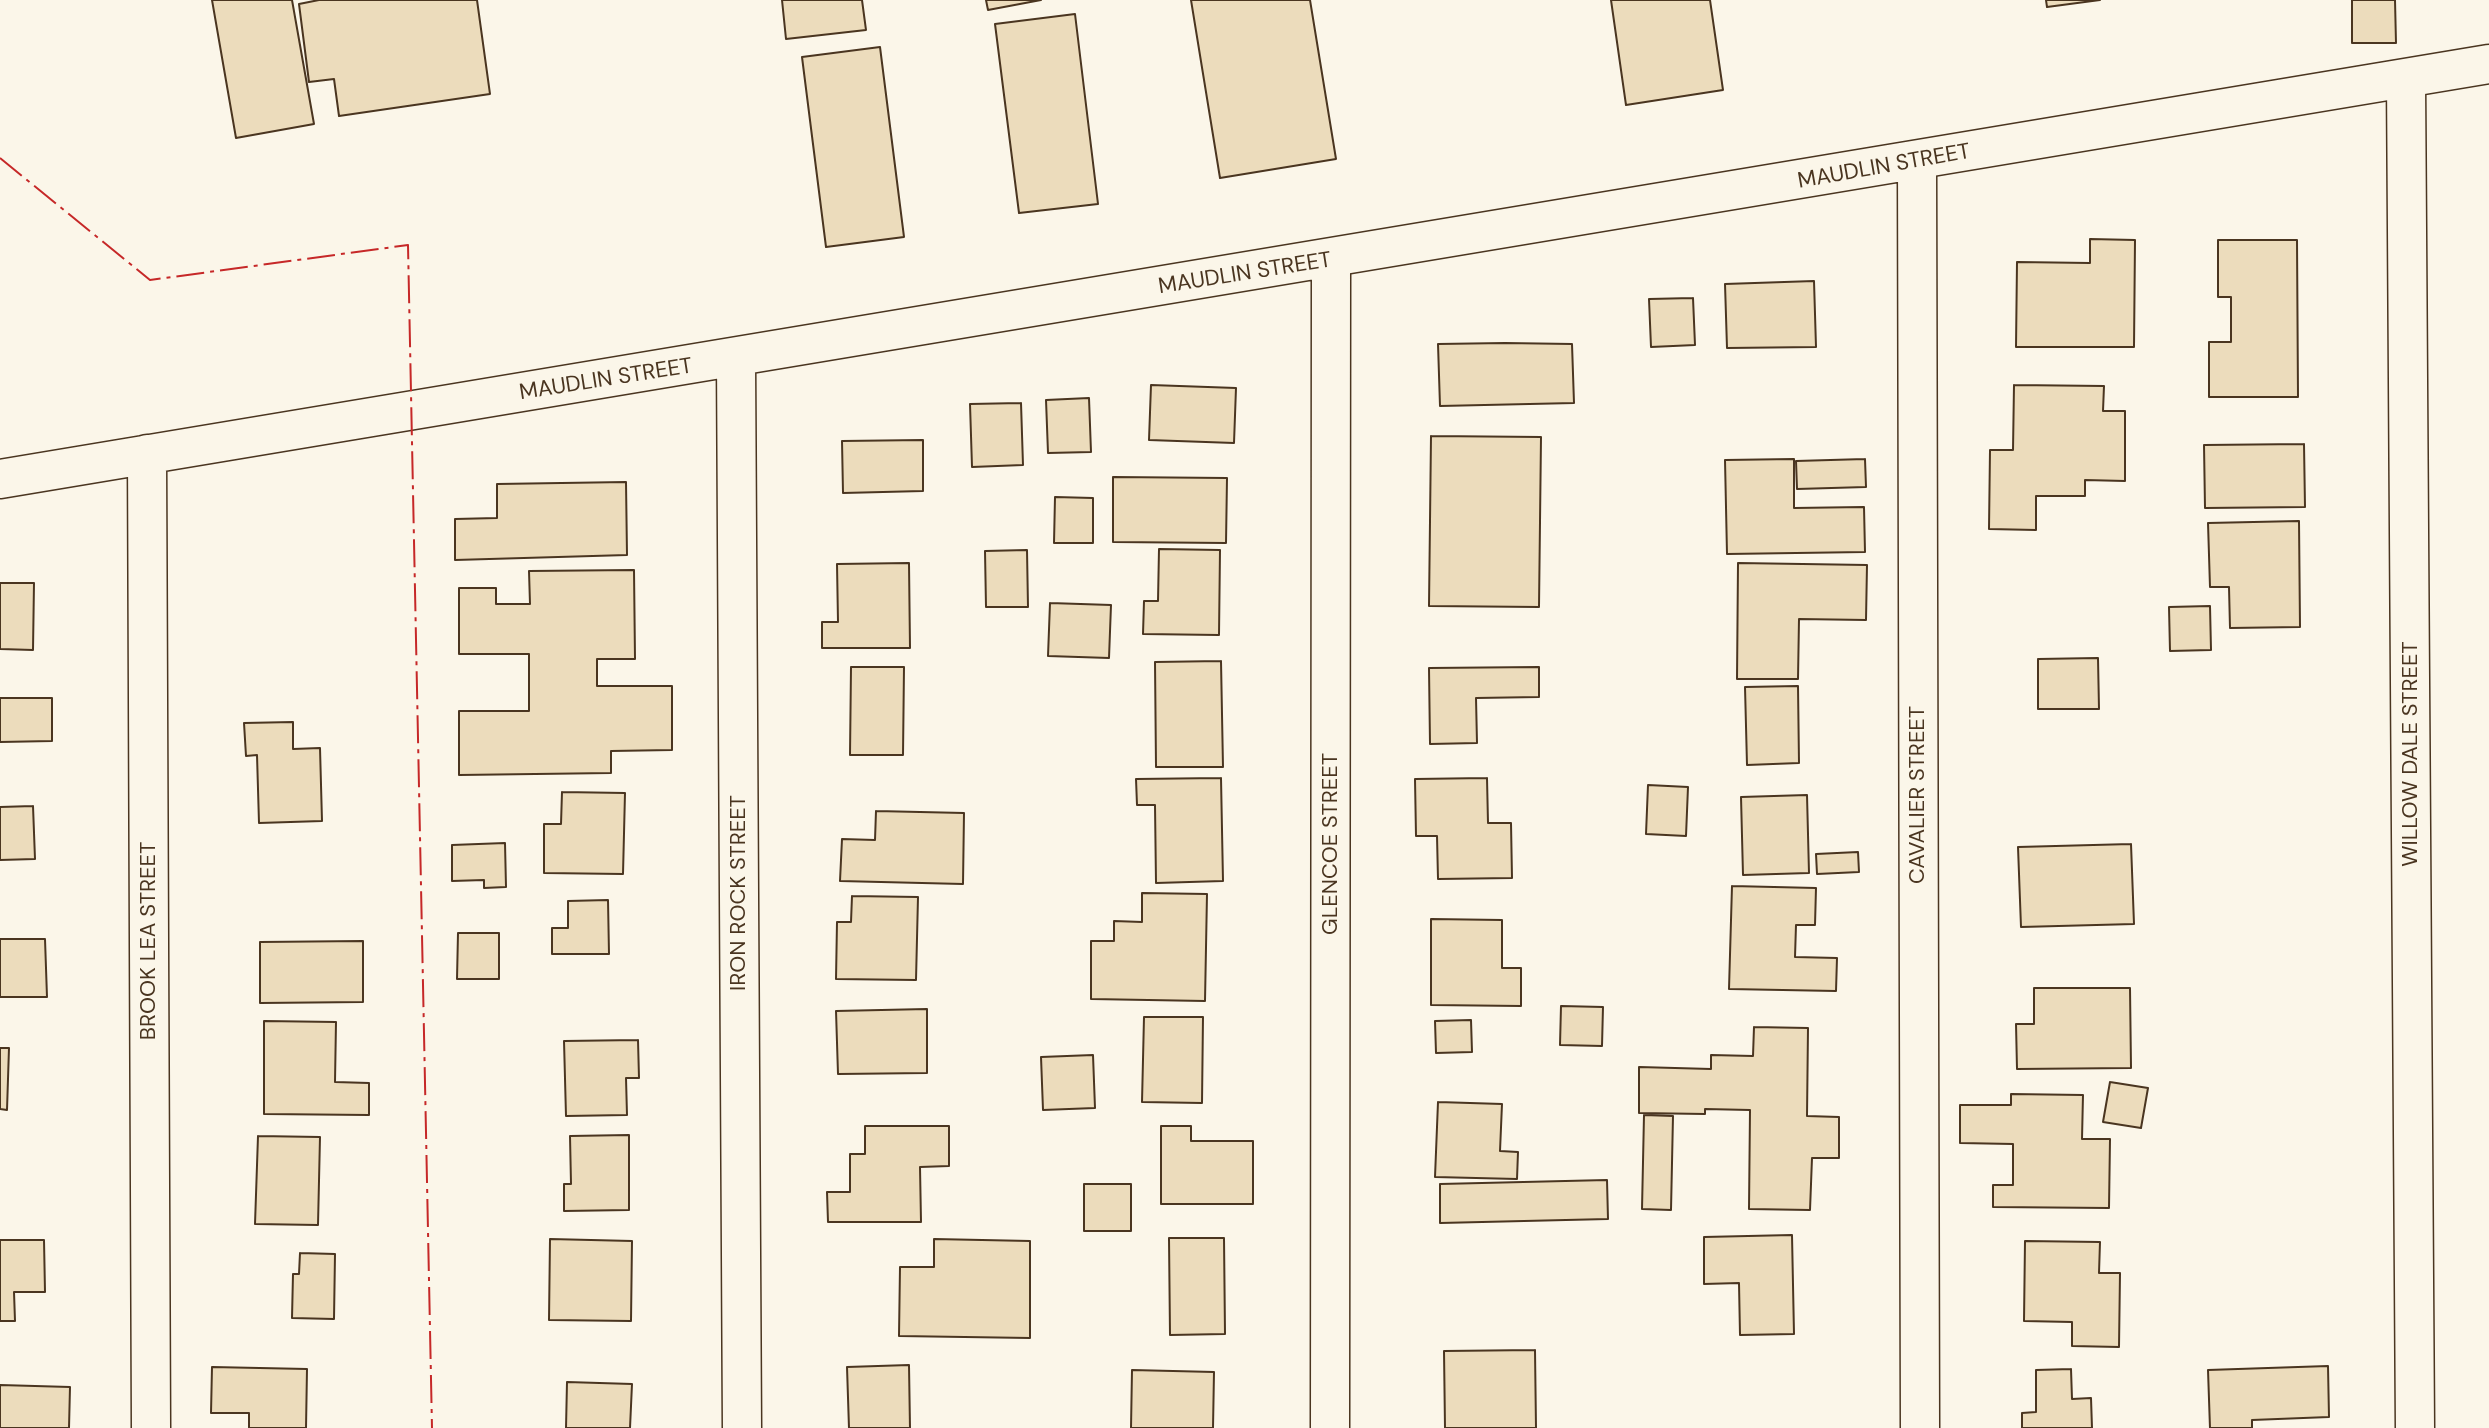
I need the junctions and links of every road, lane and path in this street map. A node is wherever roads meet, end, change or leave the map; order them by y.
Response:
1 (2489, 64) edge
2 (2406, 80) junction
3 (1917, 161) junction
4 (1331, 260) junction
5 (736, 359) junction
6 (147, 454) junction
7 (0, 479) edge
8 (151, 1428) edge
9 (742, 1428) edge
10 (1330, 1428) edge
11 (1920, 1428) edge
12 (2415, 1428) edge

1 - 2 street, MAUDLIN STREET
2 - 3 street, MAUDLIN STREET
2 - 12 street, WILLOW DALE STREET
3 - 4 street, MAUDLIN STREET
3 - 11 street, CAVALIER STREET
4 - 5 street, MAUDLIN STREET
4 - 10 street, GLENCOE STREET
5 - 6 street, MAUDLIN STREET
5 - 9 street, IRON ROCK STREET
6 - 7 street, MAUDLIN STREET
6 - 8 street, BROOK LEA STREET

